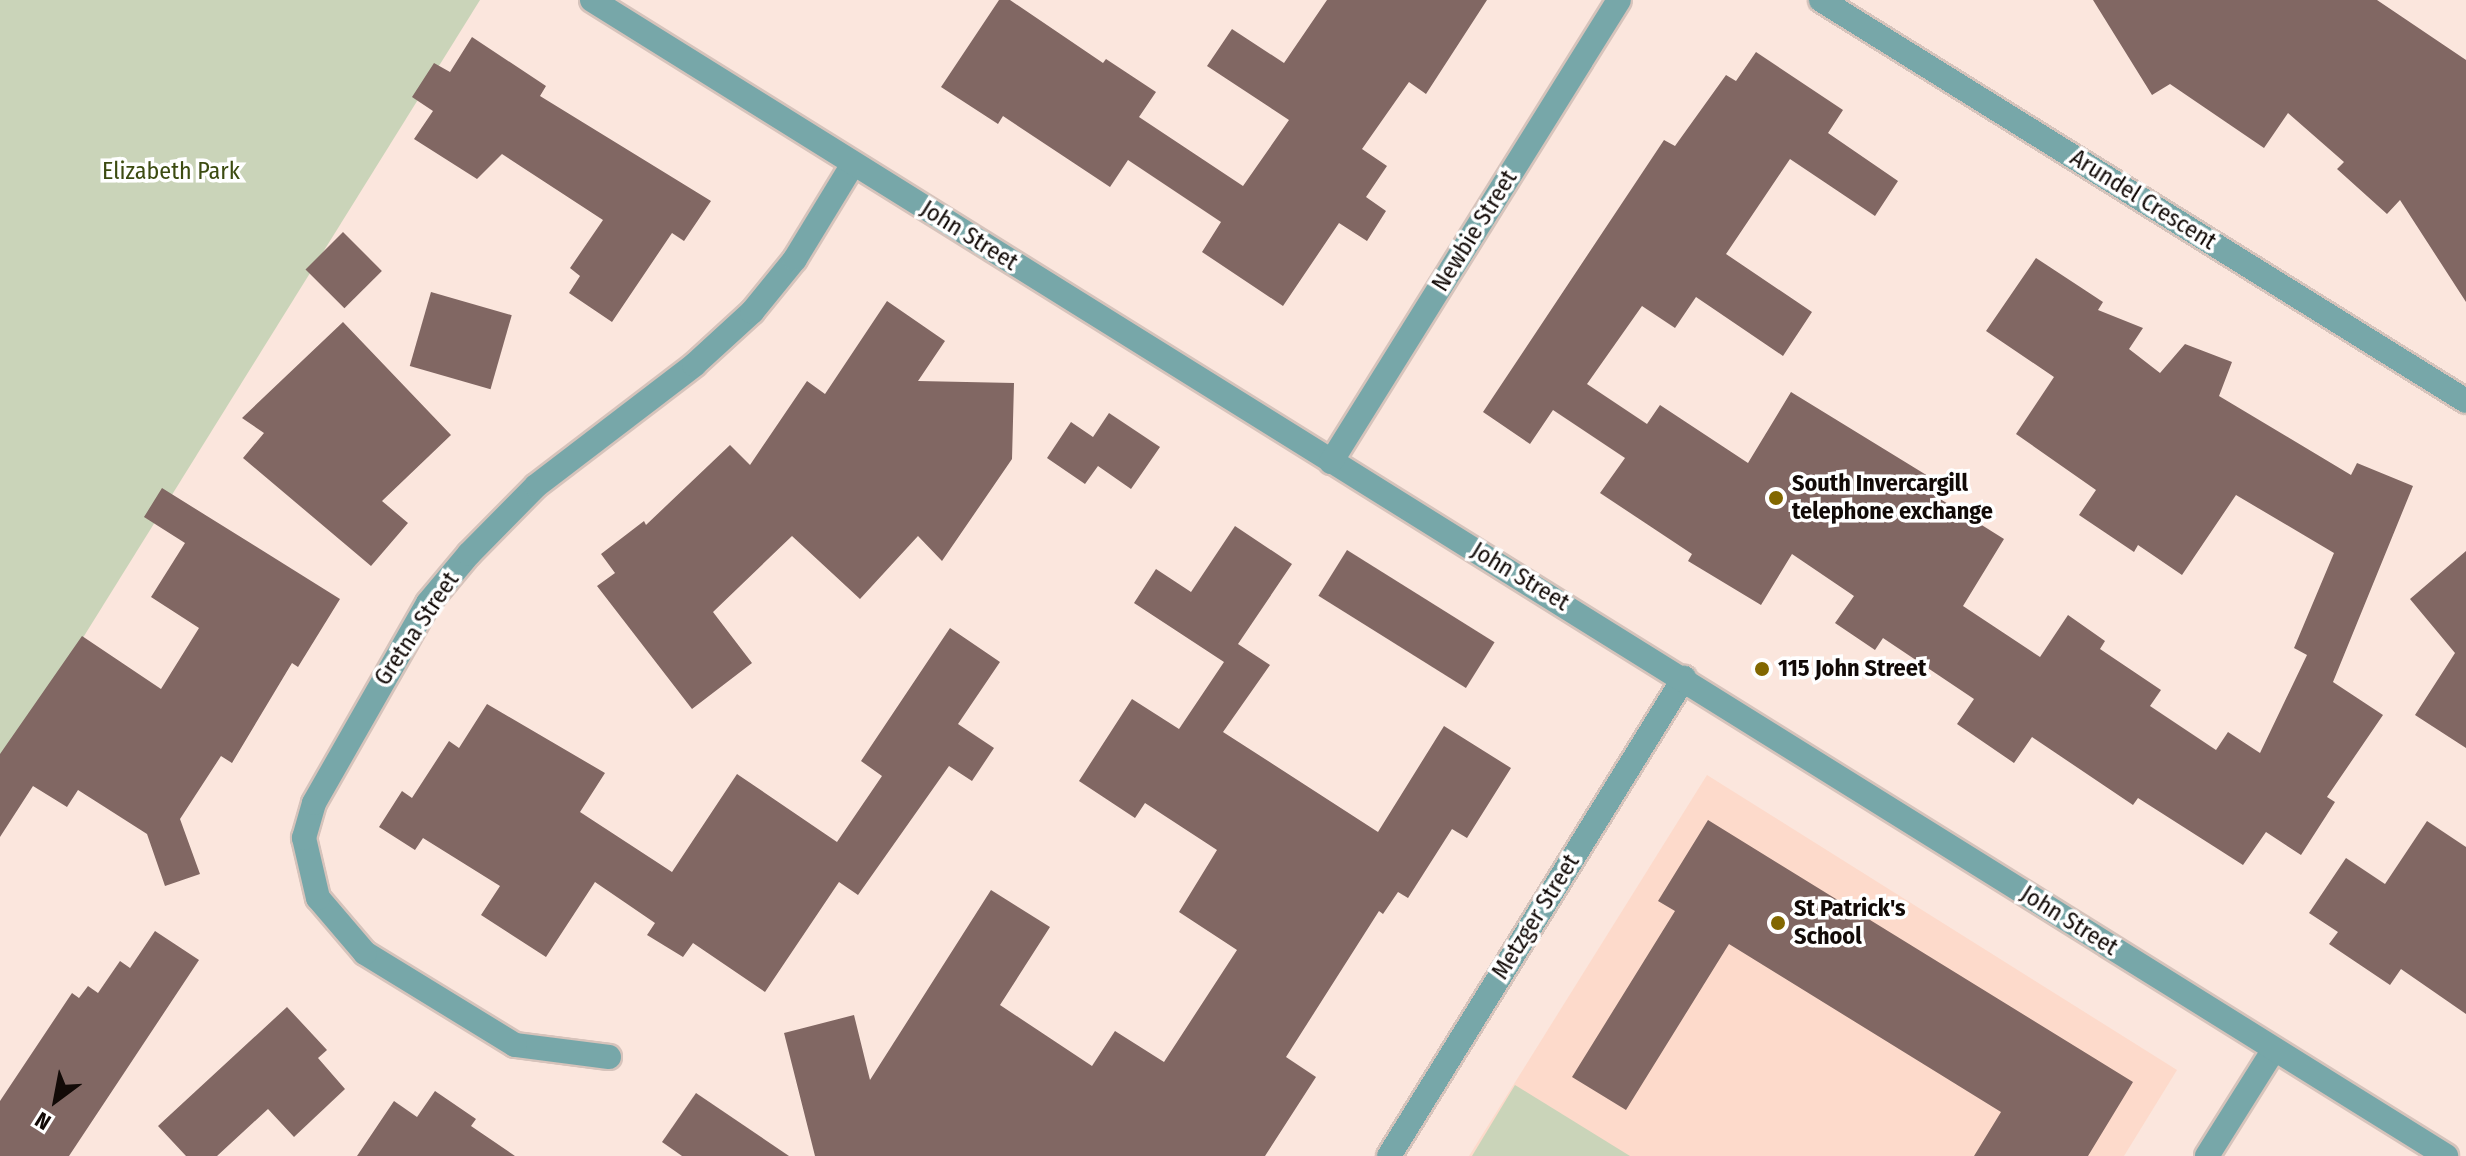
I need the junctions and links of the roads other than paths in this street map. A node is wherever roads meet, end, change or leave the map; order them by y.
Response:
1 (592, 0) edge
2 (1619, 0) edge
3 (1821, 0) edge
4 (853, 164) junction
5 (2466, 401) edge
6 (1331, 462) junction
7 (1684, 678) junction
8 (2274, 1049) junction
9 (609, 1057) dead end
10 (1389, 1156) edge
11 (2207, 1156) edge
12 (2446, 1156) edge

1 - 4 street, John Street
2 - 6 street, Newbie Street
3 - 5 street, Arundel Crescent
4 - 6 street, John Street
4 - 9 street, Gretna Street
6 - 7 street, John Street
7 - 8 street, John Street
7 - 10 street, Metzger Street
8 - 11 street
8 - 12 street, John Street

